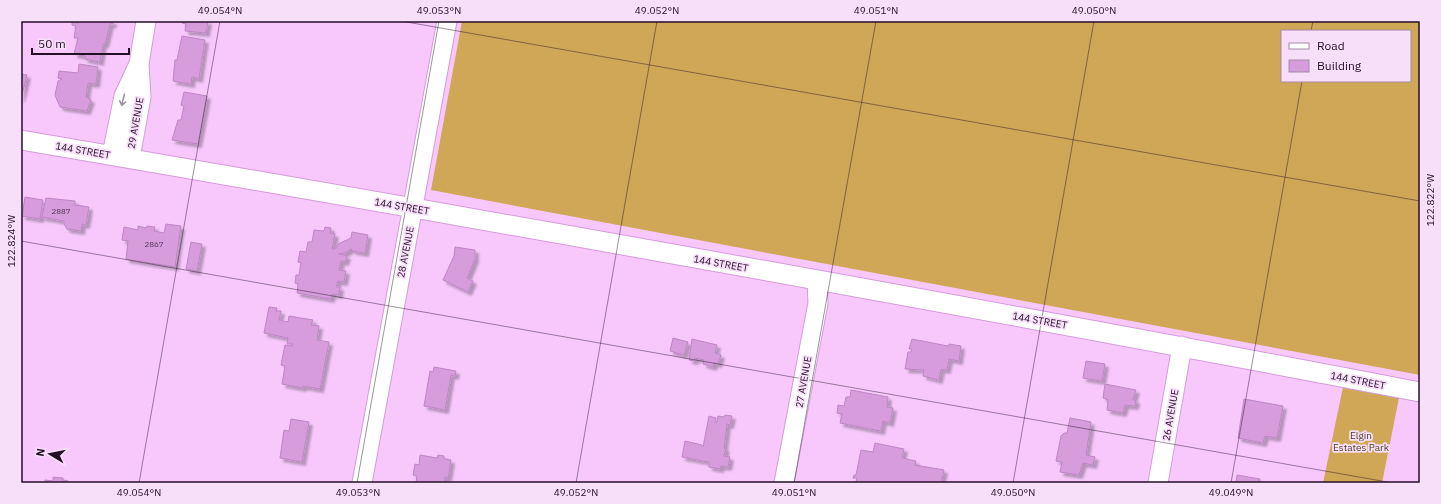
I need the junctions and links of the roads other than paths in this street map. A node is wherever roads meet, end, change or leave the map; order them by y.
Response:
1 (146, 21) edge
2 (447, 21) edge
3 (21, 140) edge
4 (121, 157) junction
5 (413, 208) junction
6 (816, 280) junction
7 (1182, 346) junction
8 (1420, 392) edge
9 (362, 483) edge
10 (784, 483) edge
11 (1158, 483) edge

1 - 4 street, 29 AVENUE
2 - 5 street, 28 AVENUE
3 - 4 street, 144 STREET
4 - 5 street, 144 STREET
5 - 6 street, 144 STREET
5 - 9 street, 28 AVENUE
6 - 7 street, 144 STREET
6 - 10 street, 27 AVENUE
7 - 8 street, 144 STREET
7 - 11 street, 26 AVENUE

